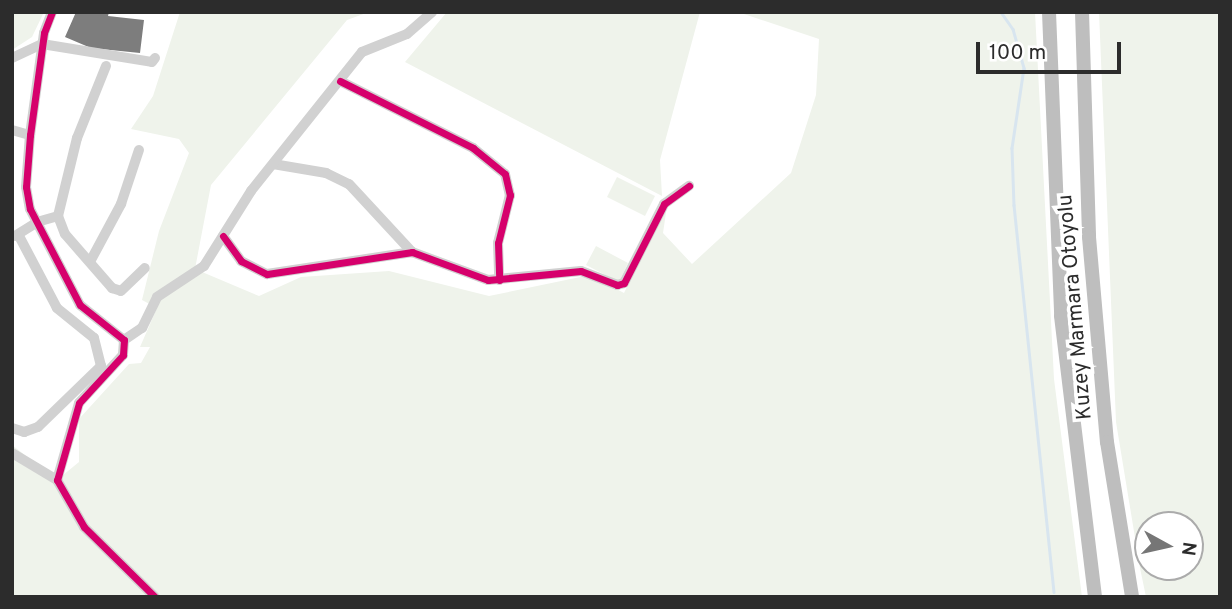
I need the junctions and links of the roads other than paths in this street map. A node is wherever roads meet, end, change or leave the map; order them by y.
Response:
1 (52, 12) edge
2 (432, 12) edge
3 (1049, 12) edge
4 (1082, 12) edge
5 (43, 44) junction
6 (12, 58) edge
7 (155, 58) dead end
8 (106, 66) dead end
9 (340, 81) junction
10 (13, 130) edge
11 (30, 135) junction
12 (12, 143) edge
13 (139, 150) dead end
14 (273, 164) junction
15 (689, 186) dead end
16 (58, 216) junction
17 (37, 222) junction
18 (15, 236) edge
19 (223, 236) junction
20 (412, 252) junction
21 (91, 260) junction
22 (145, 268) dead end
23 (499, 280) junction
24 (124, 340) junction
25 (12, 428) edge
26 (12, 453) edge
27 (57, 480) junction
28 (155, 597) edge
29 (1095, 597) edge
30 (1132, 597) edge

1 - 5 street
2 - 9 street
3 - 29 highway, Kuzey Marmara Otoyolu
4 - 30 highway, Kuzey Marmara Otoyolu
5 - 6 street
5 - 7 street
5 - 11 street
8 - 16 street
9 - 14 street
9 - 23 street
10 - 11 street
10 - 12 street
11 - 17 street
13 - 21 street
14 - 19 street
14 - 20 street
15 - 23 street
16 - 17 street
16 - 21 street
17 - 18 street
17 - 24 street
18 - 25 street
19 - 20 street
19 - 24 street
20 - 23 street
21 - 22 street
24 - 27 street
26 - 27 street
27 - 28 street

